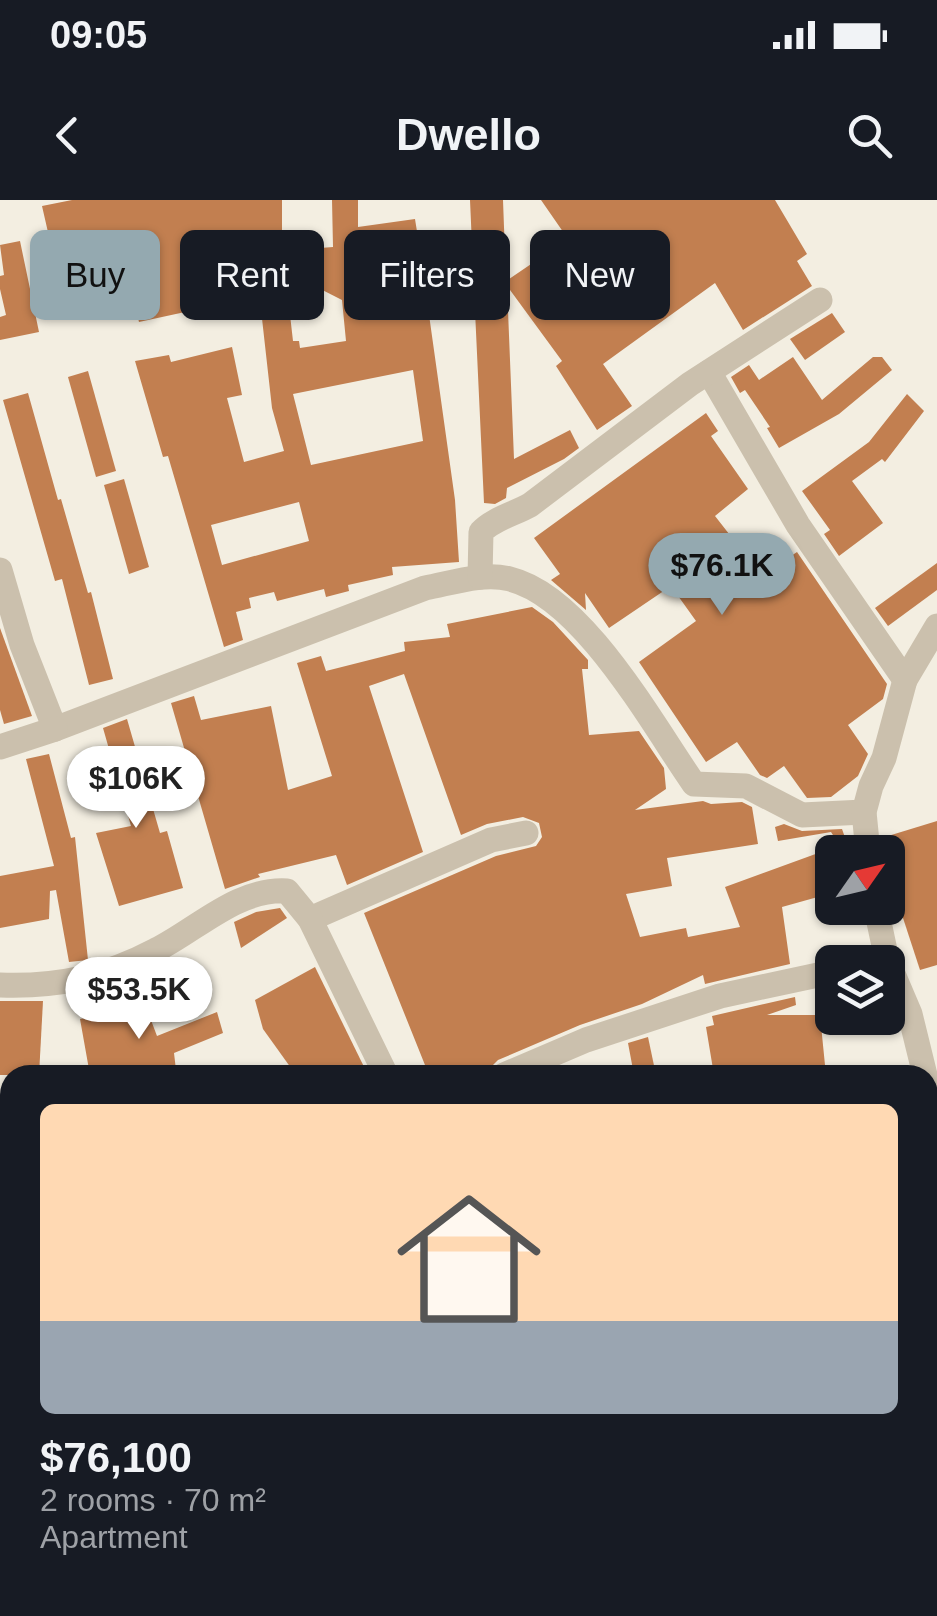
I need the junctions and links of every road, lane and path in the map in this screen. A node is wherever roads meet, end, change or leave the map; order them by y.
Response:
1 (820, 300) dead end
2 (709, 372) junction
3 (0, 570) edge
4 (480, 577) junction
5 (937, 626) edge
6 (905, 680) junction
7 (56, 729) junction
8 (0, 748) edge
9 (864, 812) junction
10 (526, 833) dead end
11 (866, 835) edge
12 (310, 919) junction
13 (815, 976) edge
14 (0, 985) edge
15 (905, 1005) edge
16 (381, 1065) edge
17 (527, 1065) edge
18 (923, 1065) edge

1 - 2 street
2 - 4 street
2 - 6 street
3 - 7 street
4 - 7 street
4 - 9 street
5 - 6 street
6 - 9 street
7 - 8 street
9 - 11 street
10 - 12 street
12 - 14 street
12 - 16 street
13 - 17 street
15 - 18 street

